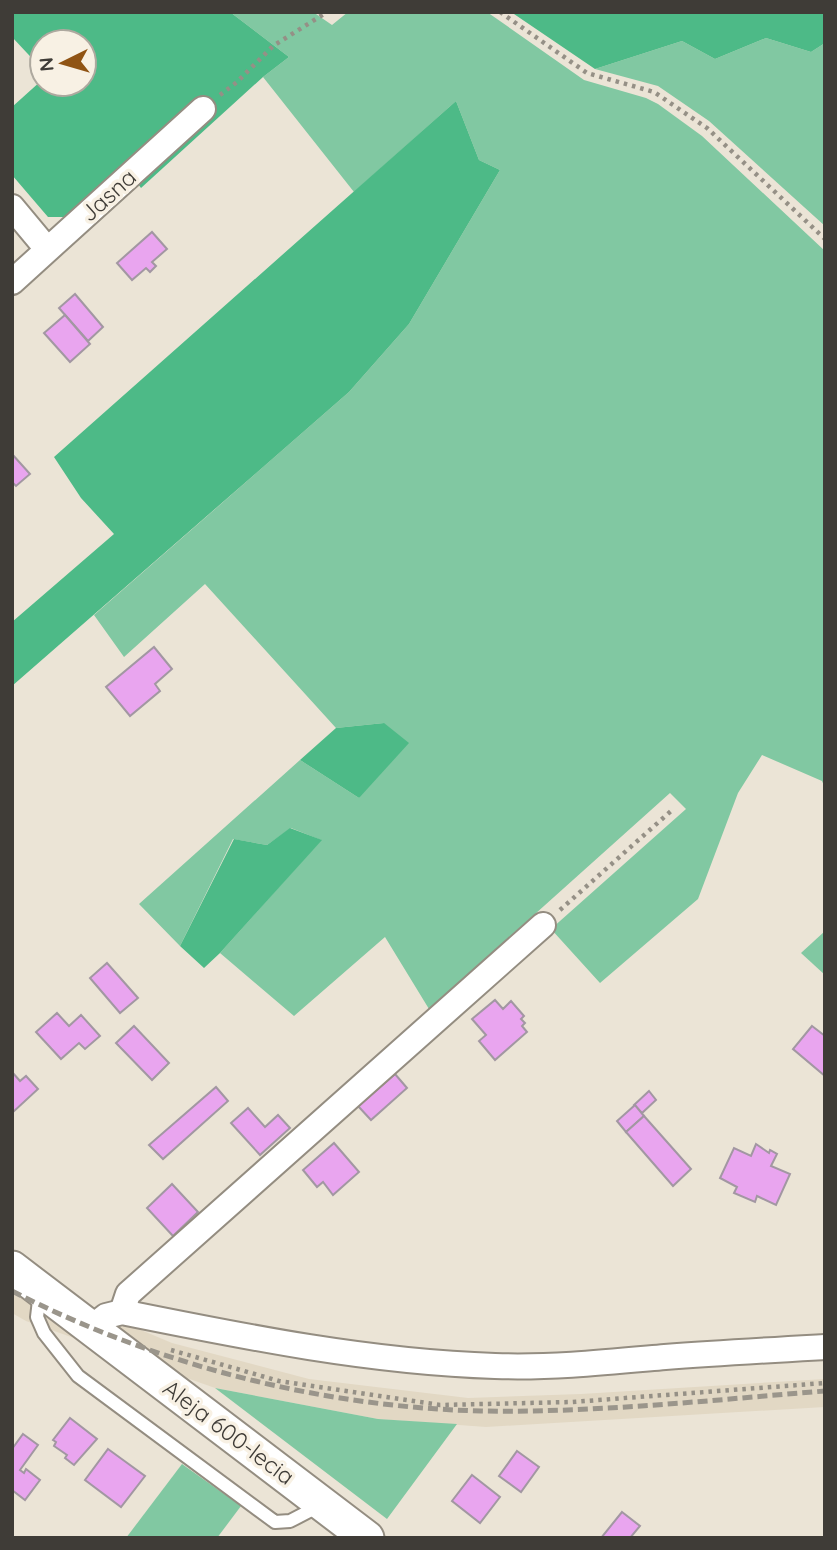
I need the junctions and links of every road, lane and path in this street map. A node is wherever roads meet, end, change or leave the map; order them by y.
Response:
1 (327, 12) edge
2 (500, 12) edge
3 (237, 82) dead end
4 (203, 108) dead end
5 (12, 207) edge
6 (825, 239) edge
7 (47, 249) junction
8 (12, 282) edge
9 (671, 811) dead end
10 (543, 925) joint
11 (12, 1268) edge
12 (41, 1289) junction
13 (122, 1312) junction
14 (92, 1327) junction
15 (825, 1347) edge
16 (323, 1504) junction
17 (367, 1538) edge

1 - 3 path
2 - 6 path
4 - 7 street, Jasna
5 - 7 street
7 - 8 street, Jasna
9 - 10 path
10 - 13 street
11 - 12 main road, Aleja 600-lecia
12 - 14 main road, Aleja 600-lecia
12 - 16 lane
13 - 14 street
13 - 15 street
14 - 16 main road, Aleja 600-lecia
16 - 17 main road, Aleja 600-lecia

